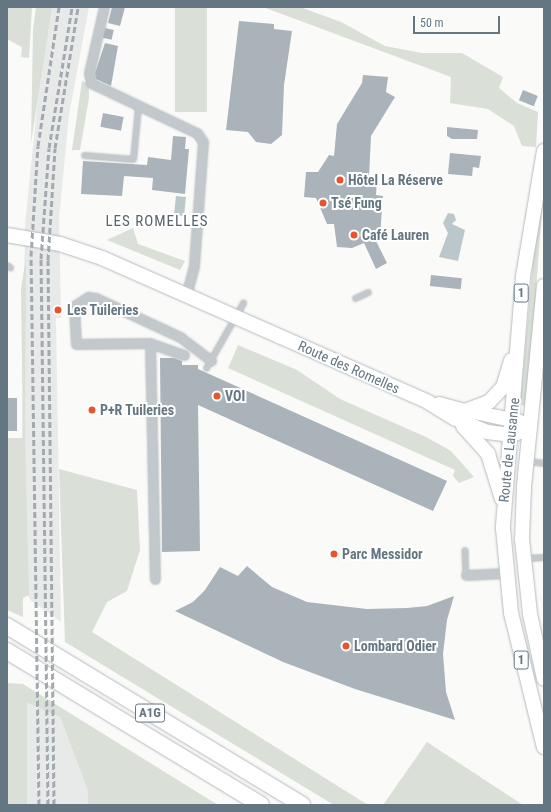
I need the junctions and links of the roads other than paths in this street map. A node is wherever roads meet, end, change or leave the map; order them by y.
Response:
1 (104, 7) edge
2 (138, 107) junction
3 (544, 150) edge
4 (84, 156) dead end
5 (7, 235) edge
6 (544, 286) edge
7 (368, 292) dead end
8 (186, 296) junction
9 (355, 298) dead end
10 (243, 303) dead end
11 (235, 317) junction
12 (518, 337) junction
13 (150, 343) junction
14 (184, 355) dead end
15 (211, 360) junction
16 (206, 368) dead end
17 (460, 414) junction
18 (513, 418) junction
19 (530, 428) junction
20 (512, 435) junction
21 (527, 461) junction
22 (544, 463) edge
23 (503, 507) junction
24 (466, 550) dead end
25 (544, 557) edge
26 (524, 564) junction
27 (505, 572) junction
28 (466, 575) joint
29 (155, 580) dead end
30 (7, 626) edge
31 (7, 651) edge
32 (544, 679) edge
33 (544, 747) edge
34 (261, 805) edge
35 (302, 805) edge

1 - 2 street
2 - 4 lane
2 - 8 street
3 - 12 main road, Route de Lausanne / 1
5 - 8 main road, Route des Romelles
6 - 19 main road, Route de Lausanne / 1
7 - 9 lane
8 - 11 main road, Route des Romelles
10 - 11 lane
11 - 15 lane
11 - 17 main road, Route des Romelles
12 - 17 main road
12 - 18 main road, Route de Lausanne / 1
13 - 14 street
13 - 15 street
13 - 29 street
15 - 16 lane
17 - 18 main road
17 - 20 main road
17 - 23 main road
18 - 19 main road
18 - 20 main road, Route de Lausanne / 1
19 - 20 main road
19 - 21 main road, Route de Lausanne / 1
20 - 23 main road, Route de Lausanne / 1
21 - 22 lane
21 - 26 main road, Route de Lausanne / 1
23 - 27 main road, Route de Lausanne / 1
24 - 28 lane
25 - 26 lane
26 - 27 main road
26 - 32 main road, Route de Lausanne / 1
27 - 28 street
27 - 33 main road, Route de Lausanne / 1
30 - 35 highway, A1G
31 - 34 highway, A1G

